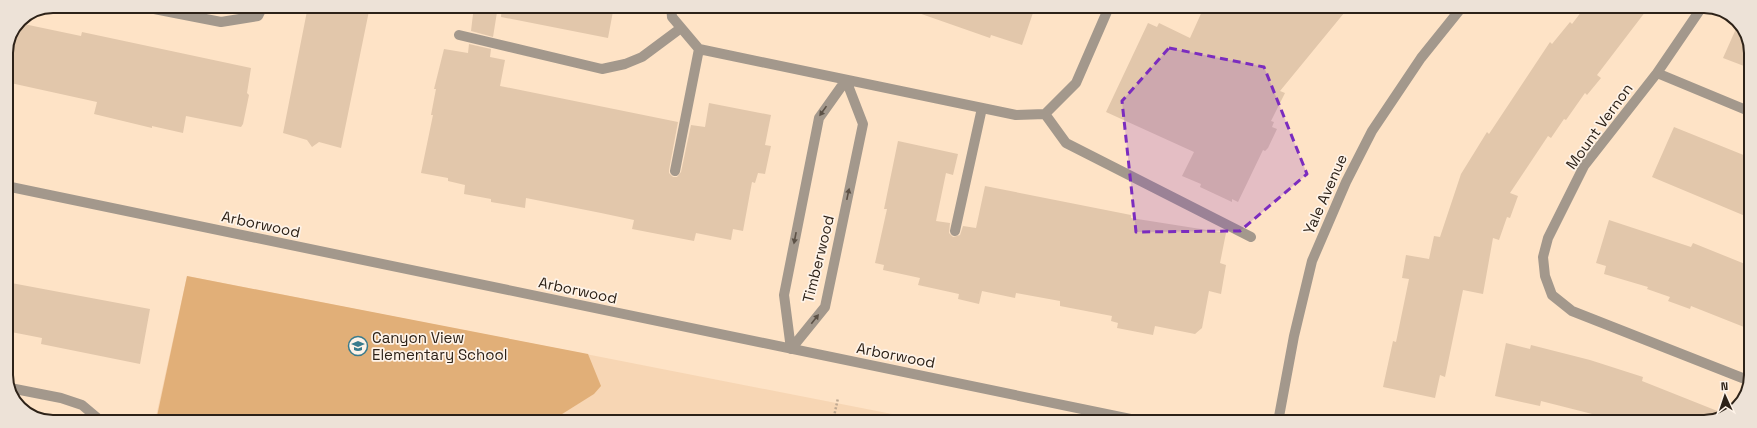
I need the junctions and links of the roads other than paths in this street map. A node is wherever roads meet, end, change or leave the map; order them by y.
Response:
1 (175, 13) edge
2 (254, 13) edge
3 (672, 13) edge
4 (1106, 13) edge
5 (1457, 13) edge
6 (1698, 13) edge
7 (681, 28) junction
8 (459, 35) dead end
9 (699, 49) junction
10 (1657, 73) junction
11 (846, 80) junction
12 (982, 108) junction
13 (1744, 109) edge
14 (1045, 114) junction
15 (675, 171) dead end
16 (13, 187) edge
17 (955, 231) dead end
18 (1251, 237) dead end
19 (791, 349) junction
20 (1744, 378) edge
21 (16, 389) edge
22 (93, 415) edge
23 (1111, 415) edge
24 (1279, 415) edge

1 - 2 street
3 - 7 street
4 - 14 street
5 - 24 street, Yale Avenue
6 - 10 street, Mount Vernon
7 - 8 street
7 - 9 street
9 - 11 street
9 - 15 street
10 - 13 street
10 - 20 street, Mount Vernon
11 - 12 street
11 -> 19 street, Timberwood
19 -> 11 street, Timberwood
12 - 14 street
12 - 17 street
14 - 18 street
16 - 19 street, Arborwood
19 - 23 street, Arborwood
21 - 22 street

